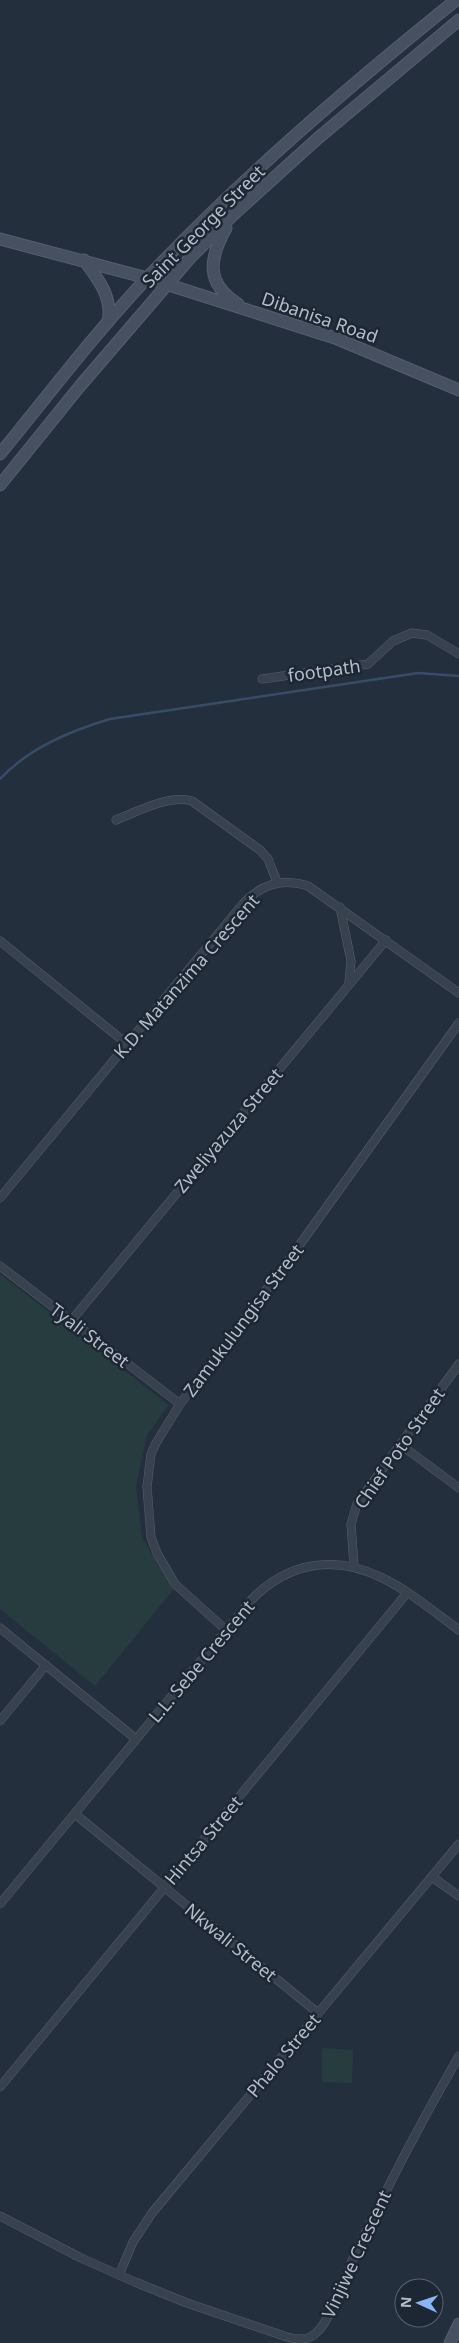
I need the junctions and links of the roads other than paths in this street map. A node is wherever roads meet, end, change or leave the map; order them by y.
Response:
1 (456, 0) edge
2 (459, 20) edge
3 (232, 215) junction
4 (0, 239) edge
5 (84, 260) junction
6 (147, 278) junction
7 (166, 284) junction
8 (251, 312) junction
9 (108, 322) junction
10 (459, 390) edge
11 (0, 454) edge
12 (0, 485) edge
13 (459, 654) edge
14 (262, 679) dead end
15 (116, 820) dead end
16 (277, 882) junction
17 (340, 907) junction
18 (386, 940) junction
19 (0, 941) edge
20 (349, 985) junction
21 (459, 993) edge
22 (459, 1023) edge
23 (127, 1044) junction
24 (0, 1198) edge
25 (0, 1266) edge
26 (72, 1321) junction
27 (459, 1364) edge
28 (180, 1404) junction
29 (400, 1445) junction
30 (459, 1488) edge
31 (354, 1566) junction
32 (407, 1593) junction
33 (0, 1628) edge
34 (226, 1630) junction
35 (459, 1630) edge
36 (46, 1665) junction
37 (0, 1721) edge
38 (136, 1739) junction
39 (75, 1814) junction
40 (459, 1844) edge
41 (432, 1877) junction
42 (164, 1887) junction
43 (459, 1896) edge
44 (0, 1904) edge
45 (318, 2014) junction
46 (459, 2056) edge
47 (0, 2087) edge
48 (0, 2216) edge
49 (119, 2275) junction
50 (459, 2324) edge
51 (450, 2343) edge

1 - 6 main road, Saint George Street
2 - 3 main road, Saint George Street
3 - 7 main road, Saint George Street
3 - 8 main road
4 - 5 main road, Dibanisa Road
5 - 6 main road, Dibanisa Road
5 - 9 main road
6 - 7 main road, Dibanisa Road
6 - 9 main road, Saint George Street
7 - 8 main road, Dibanisa Road
7 - 12 main road, Saint George Street
8 - 10 main road, Dibanisa Road
9 - 11 main road, Saint George Street
13 - 14 street, footpath
15 - 16 street
16 - 17 street, K.D. Matanzima Crescent
16 - 23 street, K.D. Matanzima Crescent
17 - 18 street, K.D. Matanzima Crescent
17 - 20 street
18 - 20 street, Zweliyazuza Street
18 - 21 street, K.D. Matanzima Crescent
19 - 23 street
20 - 26 street, Zweliyazuza Street
22 - 28 street, Zamukulungisa Street
23 - 24 street, K.D. Matanzima Crescent
25 - 26 street, Tyali Street
26 - 28 street, Tyali Street
27 - 29 street, Chief Poto Street
28 - 34 street, Zamukulungisa Street
29 - 30 street
29 - 31 street, Chief Poto Street
31 - 32 street, L.L. Sebe Crescent
31 - 34 street, L.L. Sebe Crescent
32 - 35 street, L.L. Sebe Crescent
32 - 42 street, Hintsa Street
33 - 36 street
34 - 38 street, L.L. Sebe Crescent
36 - 37 street
36 - 38 street
38 - 39 street, L.L. Sebe Crescent
39 - 42 street, Nkwali Street
39 - 44 street, L.L. Sebe Crescent
40 - 41 street, Phalo Street
41 - 43 street
41 - 45 street, Phalo Street
42 - 45 street, Nkwali Street
42 - 47 street, Hintsa Street
45 - 49 street, Phalo Street
46 - 49 street, Vinjiwe Crescent
48 - 49 street, Vinjiwe Crescent
50 - 51 main road

